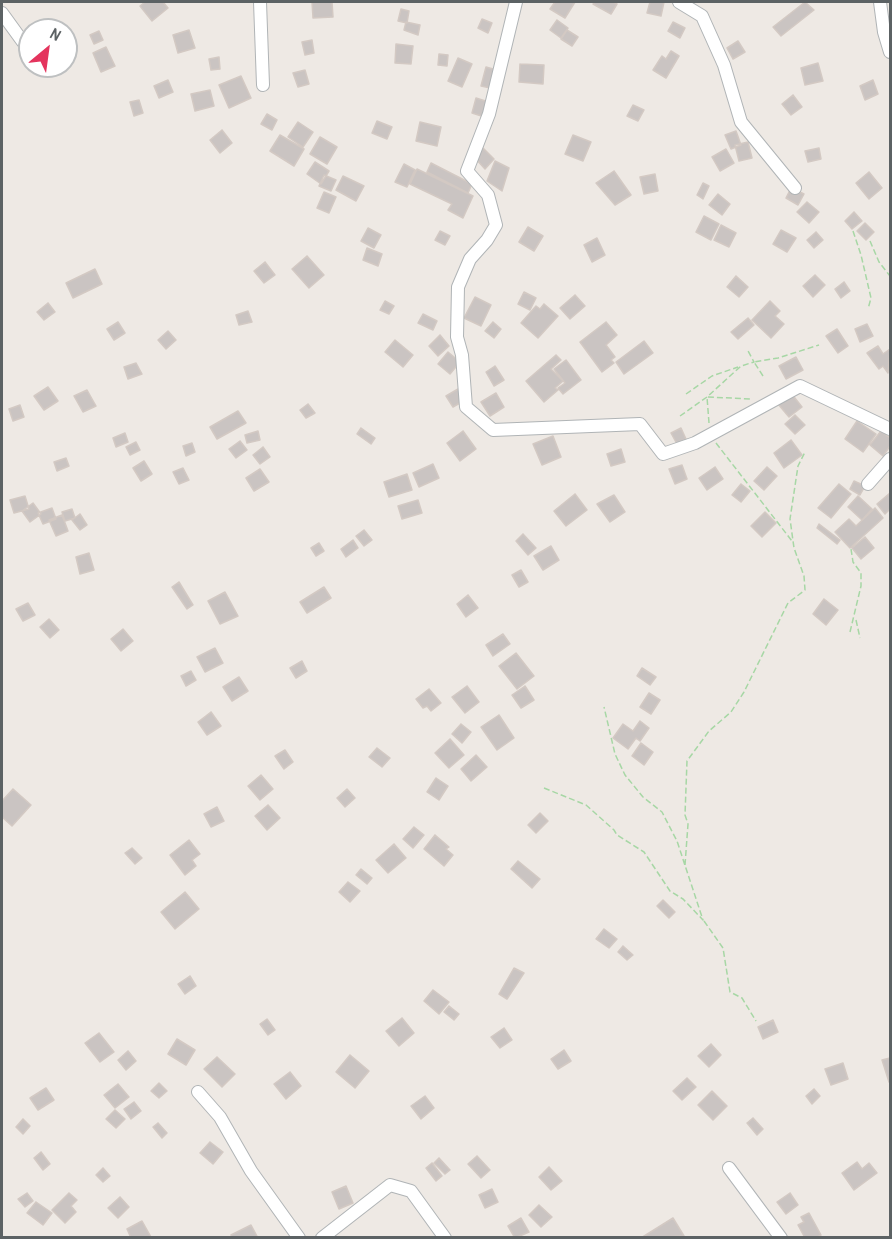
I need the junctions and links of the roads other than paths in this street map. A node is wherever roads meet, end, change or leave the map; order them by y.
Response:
1 (260, 2) edge
2 (516, 2) edge
3 (680, 2) edge
4 (880, 2) edge
5 (2, 13) edge
6 (18, 35) edge
7 (891, 52) edge
8 (263, 85) dead end
9 (795, 188) dead end
10 (891, 429) edge
11 (891, 459) edge
12 (867, 484) dead end
13 (198, 1092) dead end
14 (729, 1168) dead end
15 (299, 1238) edge
16 (322, 1238) edge
17 (445, 1238) edge
18 (781, 1238) edge

1 - 8 street
2 - 10 street
3 - 9 street
4 - 7 street
5 - 6 street
11 - 12 street
13 - 15 street
14 - 18 street
16 - 17 street

